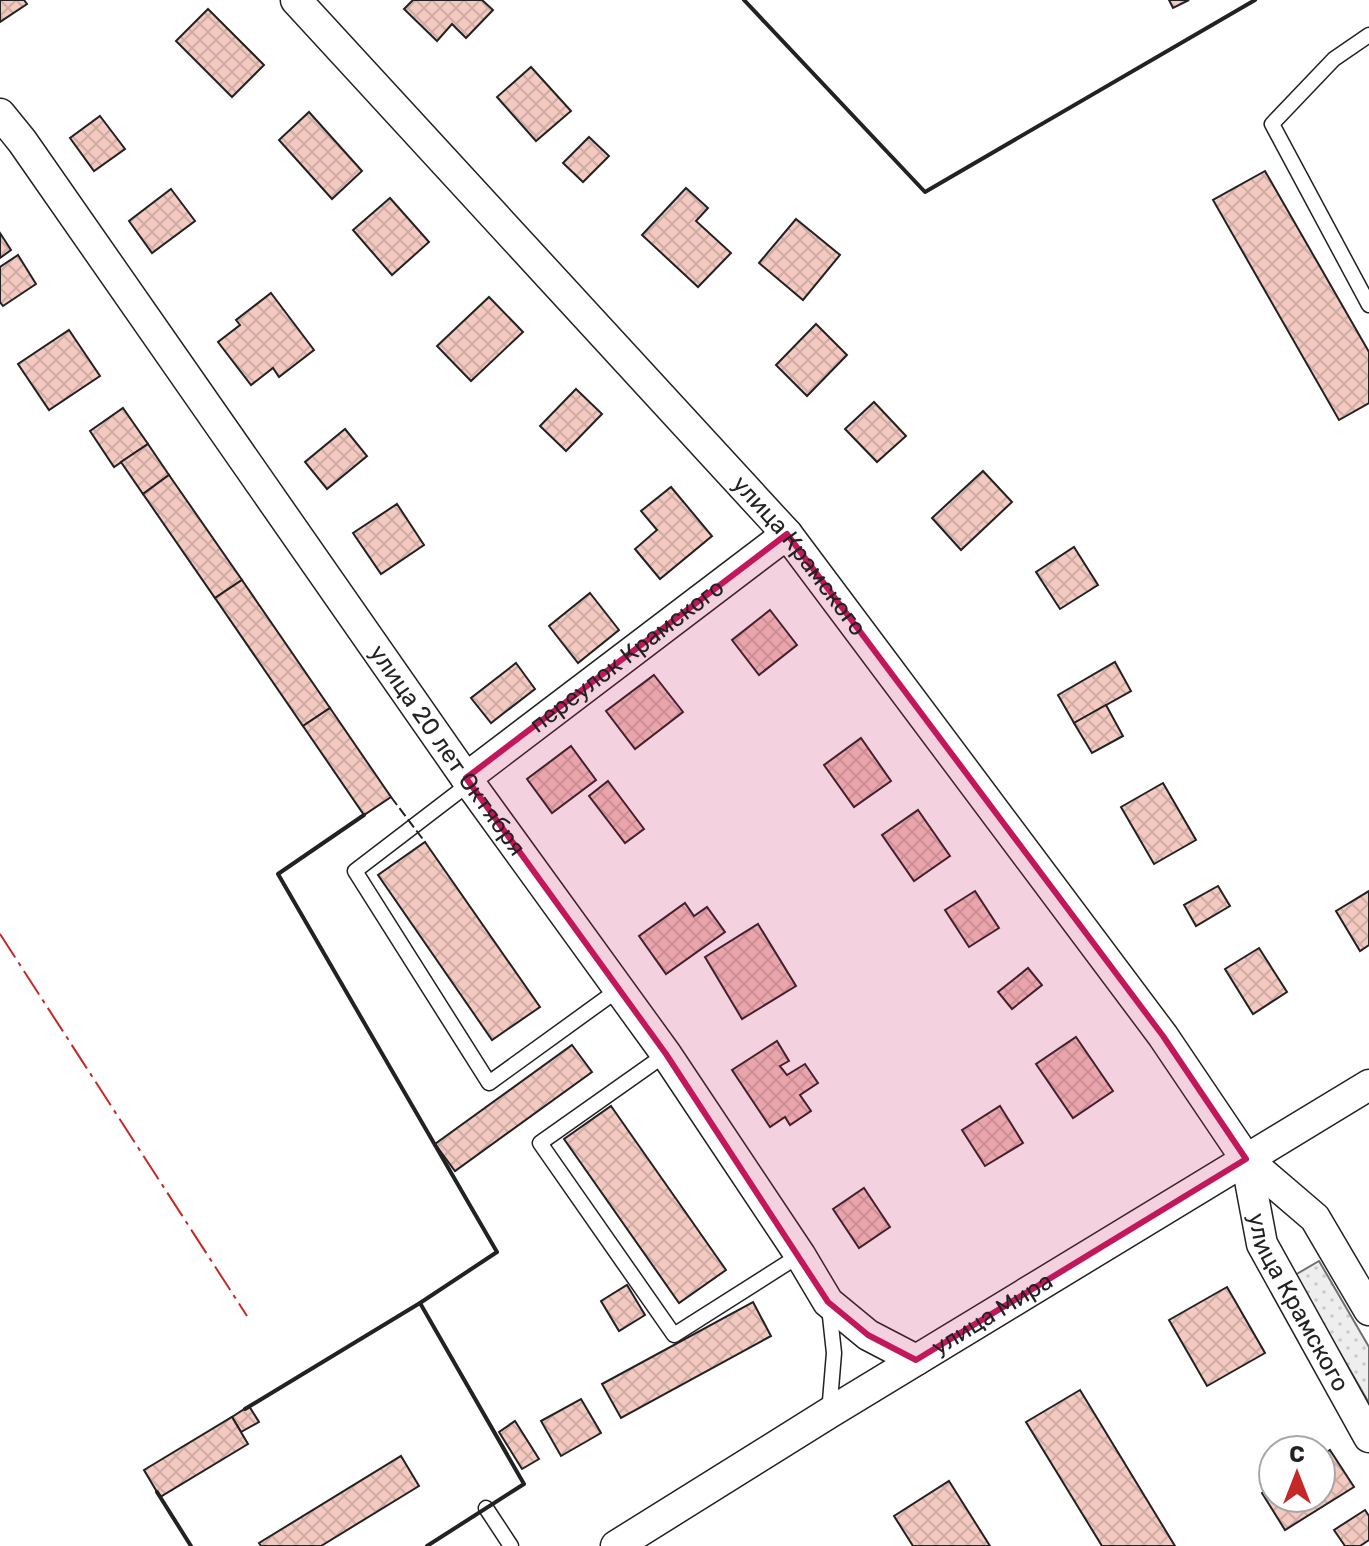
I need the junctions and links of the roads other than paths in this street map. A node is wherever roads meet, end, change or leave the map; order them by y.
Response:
1 (296, 0) edge
2 (1369, 35) edge
3 (0, 114) edge
4 (1369, 305) edge
5 (787, 534) junction
6 (468, 780) junction
7 (619, 989) junction
8 (666, 1054) junction
9 (1369, 1085) edge
10 (1246, 1159) junction
11 (800, 1255) junction
12 (828, 1302) junction
13 (1369, 1310) edge
14 (916, 1360) junction
15 (829, 1413) junction
16 (1369, 1437) edge
17 (486, 1508) dead end
18 (511, 1546) edge
19 (616, 1546) edge

1 - 5 street, улица Крамского
2 - 4 lane
3 - 6 street, улица 20 лет Октября
5 - 6 street, переулок Крамского
5 - 10 street, улица Крамского
6 - 7 street, улица 20 лет Октября
6 - 7 lane
7 - 8 street, улица 20 лет Октября
8 - 11 street, улица 20 лет Октября
8 - 11 lane
9 - 10 street, улица Мира
10 - 13 street, улица Крамского
10 - 14 street, улица Мира
10 - 16 street, улица Крамского
11 - 12 street, улица 20 лет Октября
12 - 14 street, улица 20 лет Октября
12 - 15 lane
14 - 15 street, улица Мира
15 - 19 street, улица Мира
17 - 18 lane

